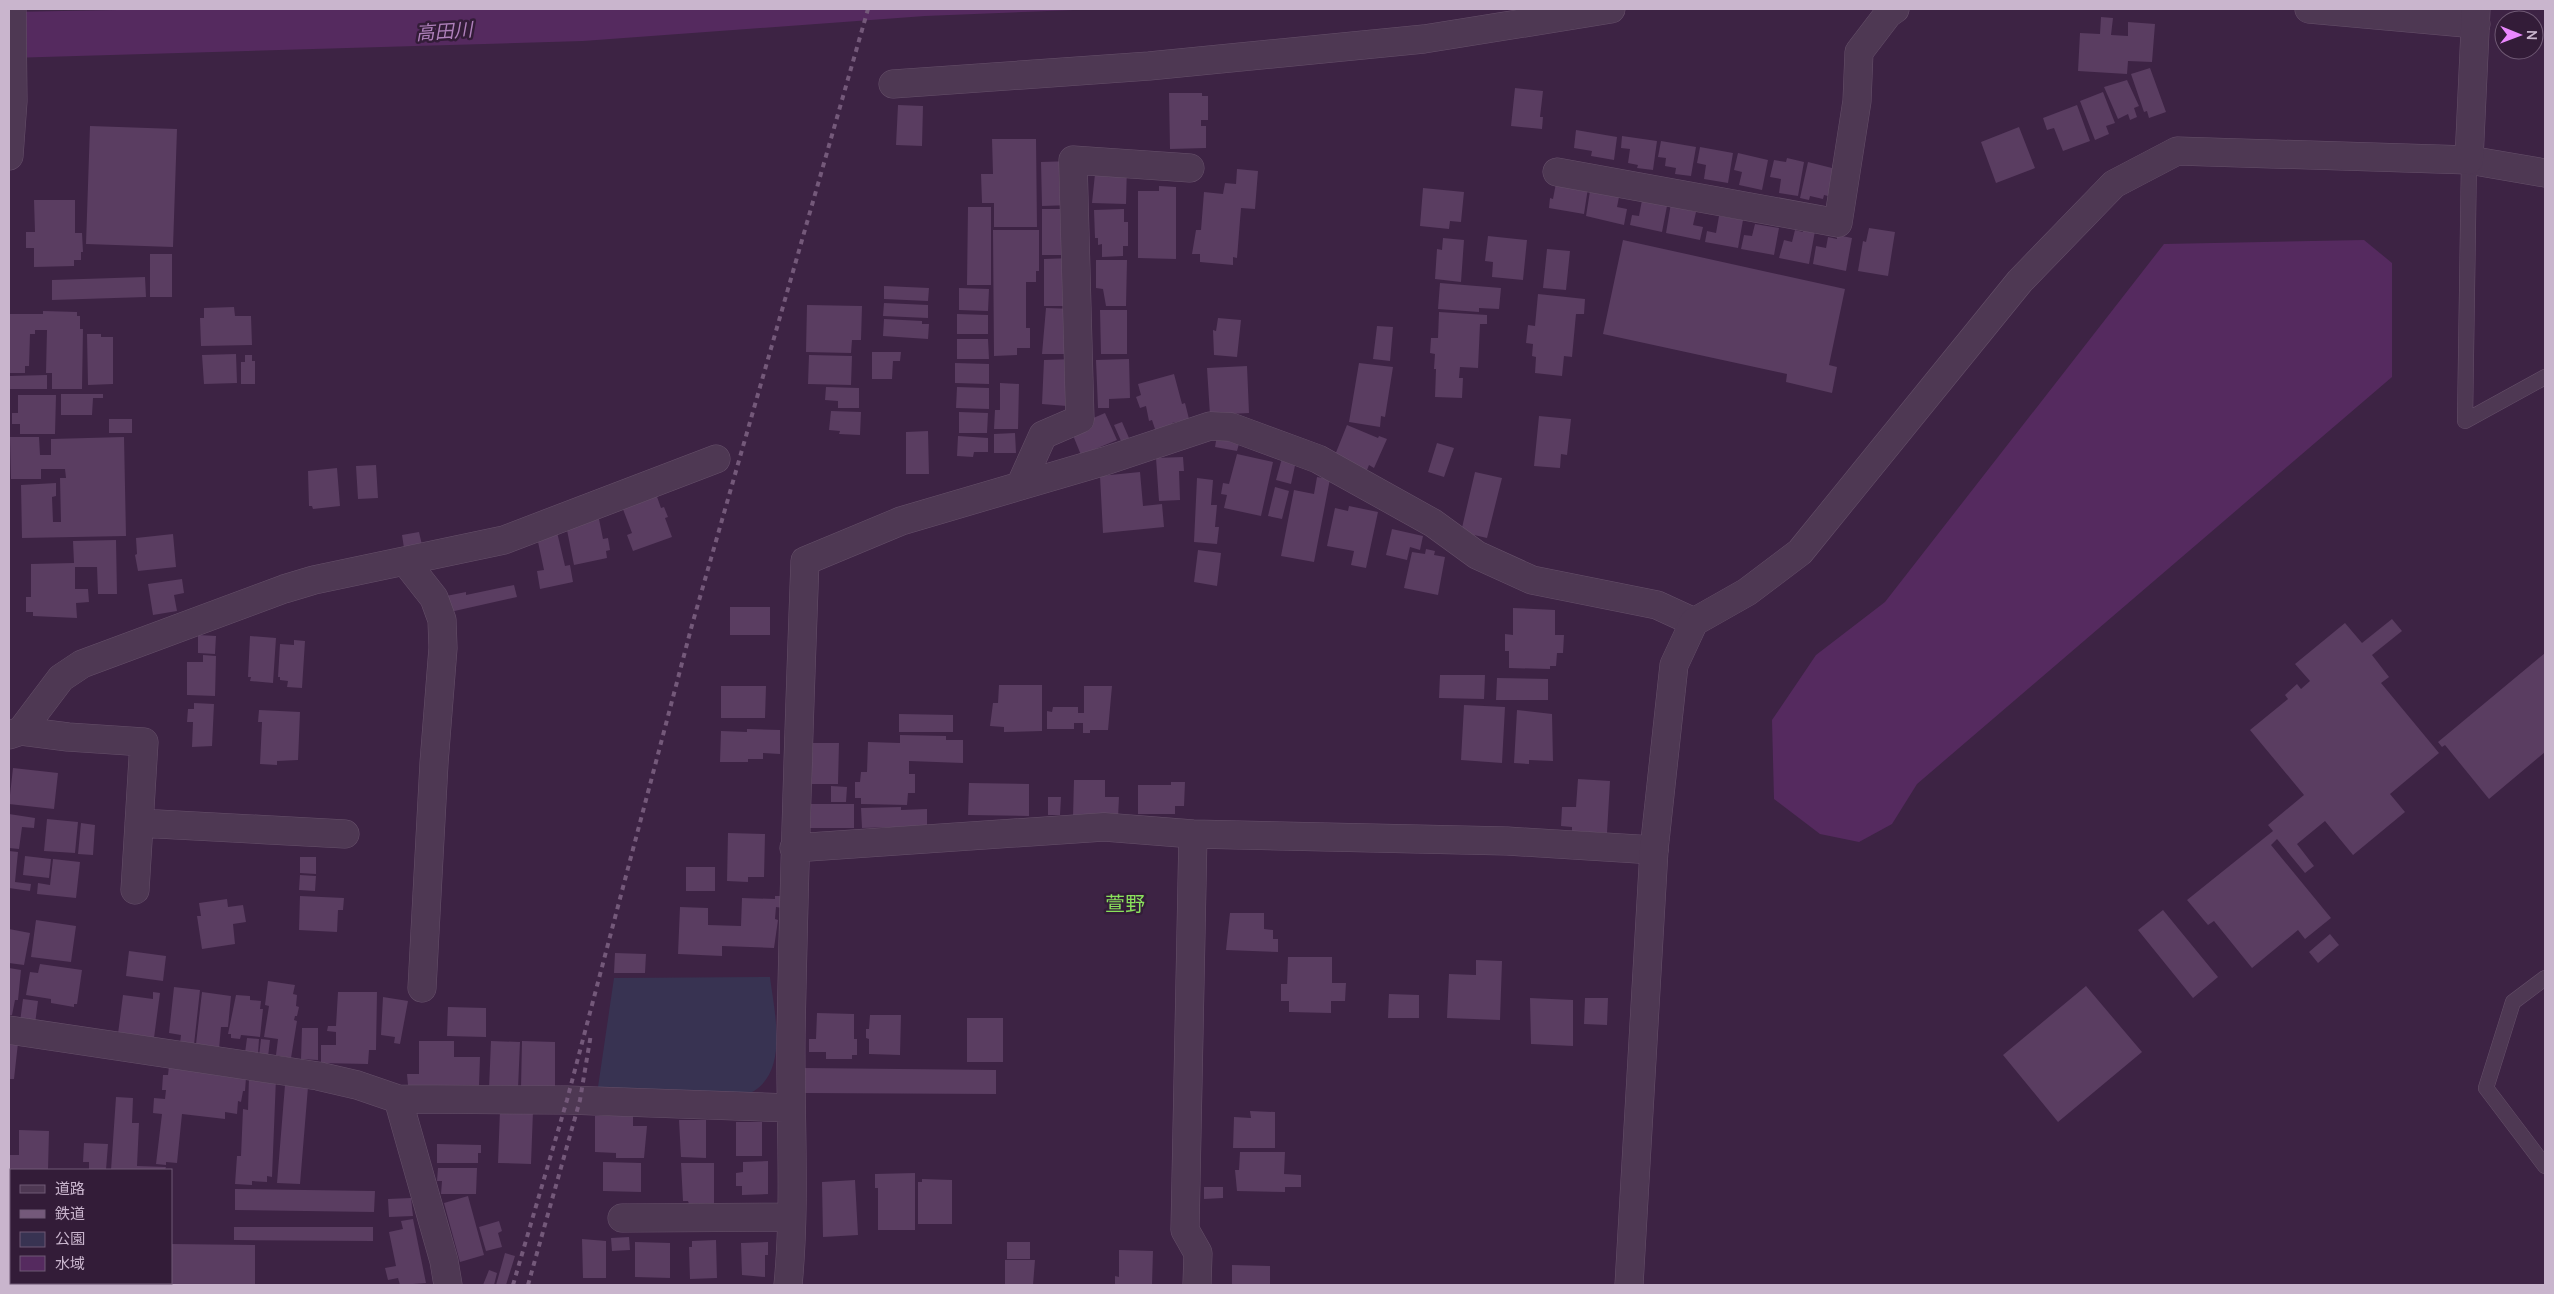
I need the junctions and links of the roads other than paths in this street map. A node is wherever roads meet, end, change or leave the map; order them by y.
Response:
1 (12, 9) edge
2 (1611, 9) edge
3 (1894, 9) edge
4 (2309, 9) edge
5 (2476, 17) edge
6 (893, 84) dead end
7 (11, 101) edge
8 (9, 156) edge
9 (2469, 160) junction
10 (1190, 168) dead end
11 (1557, 172) dead end
12 (2545, 173) edge
13 (2545, 377) edge
14 (716, 459) dead end
15 (1020, 486) junction
16 (405, 561) junction
17 (1694, 622) junction
18 (15, 733) edge
19 (139, 823) junction
20 (345, 834) dead end
21 (1194, 834) junction
22 (794, 848) junction
23 (1654, 850) junction
24 (135, 890) dead end
25 (2545, 978) edge
26 (422, 988) dead end
27 (9, 1030) edge
28 (398, 1099) junction
29 (790, 1108) junction
30 (2545, 1166) edge
31 (791, 1217) junction
32 (622, 1218) dead end
33 (448, 1285) edge
34 (788, 1285) edge
35 (1197, 1285) edge
36 (1629, 1285) edge

1 - 7 street
2 - 6 street
3 - 11 street
4 - 5 street
5 - 9 street
7 - 8 street
9 - 12 street
9 - 13 lane
9 - 17 street
10 - 15 street
14 - 16 street
15 - 17 street
15 - 22 street
16 - 18 street
16 - 26 street
17 - 23 street
18 - 19 street
19 - 20 street
19 - 24 street
21 - 22 street
21 - 23 street
21 - 35 street
22 - 29 street
23 - 36 street
25 - 30 lane
27 - 28 street
28 - 29 street
28 - 33 street
29 - 31 street
31 - 32 street
31 - 34 street

